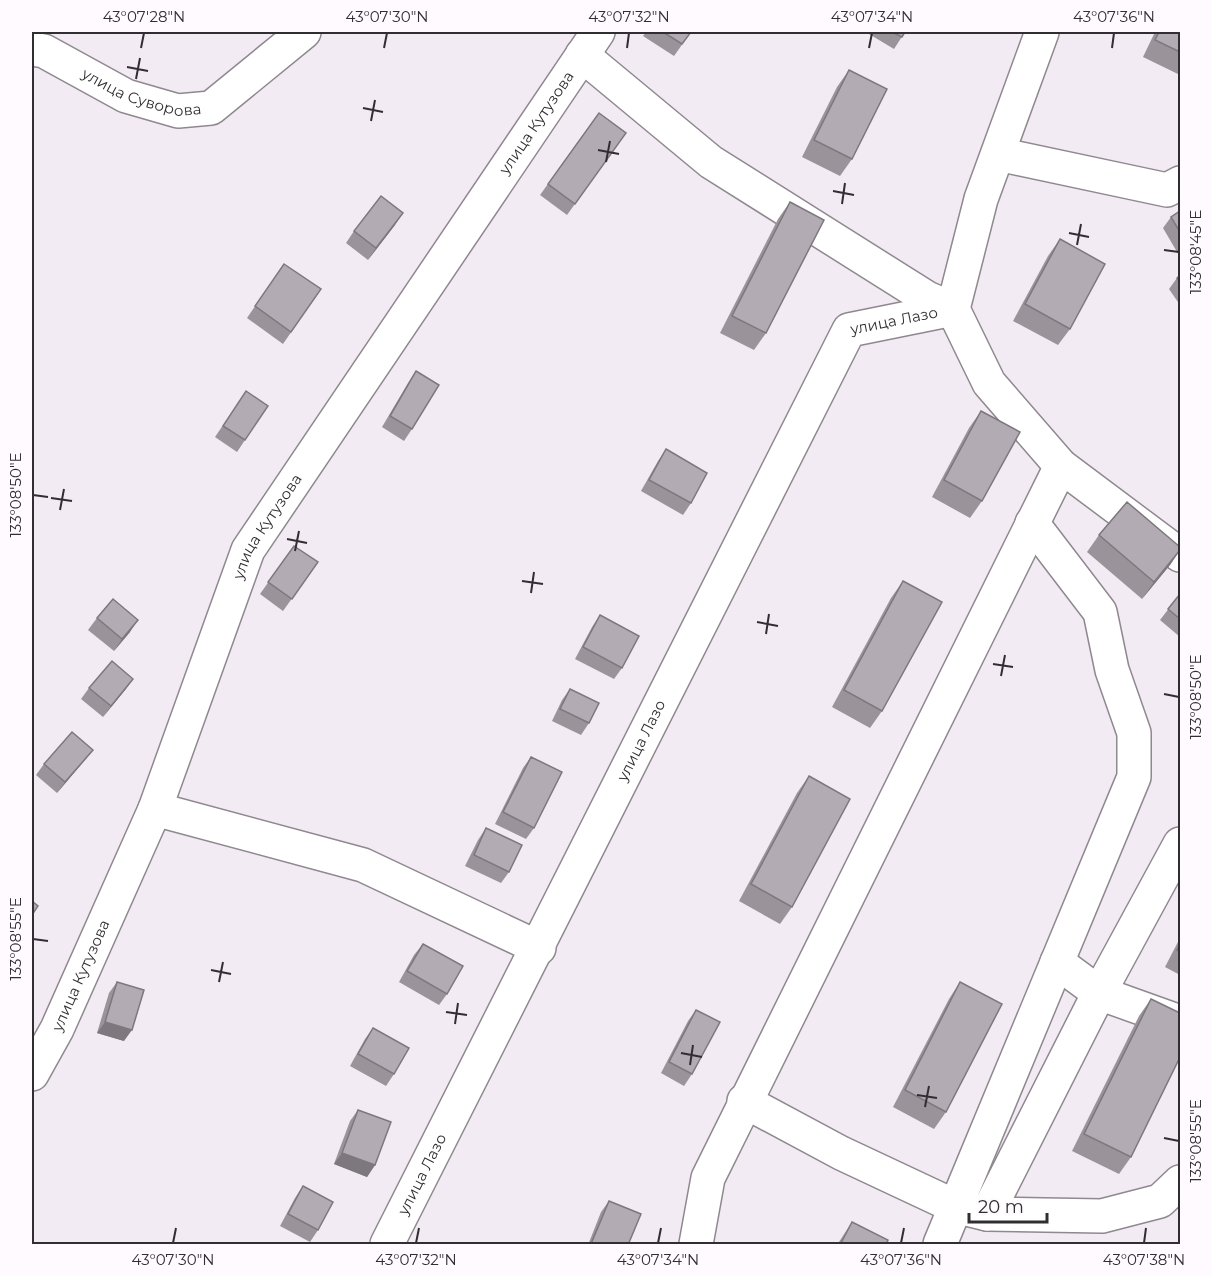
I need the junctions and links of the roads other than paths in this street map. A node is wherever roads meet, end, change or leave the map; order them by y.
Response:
1 (304, 32) edge
2 (1042, 32) edge
3 (590, 43) edge
4 (32, 49) edge
5 (998, 154) junction
6 (1180, 183) edge
7 (953, 309) junction
8 (1060, 466) junction
9 (1032, 523) junction
10 (1180, 555) edge
11 (155, 809) junction
12 (1180, 844) edge
13 (539, 948) junction
14 (1057, 962) junction
15 (1099, 993) junction
16 (1180, 1022) edge
17 (32, 1074) edge
18 (744, 1101) junction
19 (1180, 1182) edge
20 (954, 1206) junction
21 (987, 1215) junction
22 (387, 1245) edge
23 (696, 1245) edge
24 (940, 1245) edge

1 - 4 street, улица Суворова
2 - 5 street, улица Лазо
3 - 7 street
3 - 11 street, улица Кутузова
5 - 6 street
5 - 7 street, улица Лазо
7 - 8 street, улица Лазо
7 - 13 street, улица Лазо
8 - 9 street
8 - 10 street, улица Лазо
9 - 14 street
9 - 18 street
11 - 13 street
11 - 17 street, улица Кутузова
12 - 15 street
13 - 22 street, улица Лазо
14 - 15 street
14 - 20 street
15 - 16 street
15 - 21 street
18 - 20 street
18 - 23 street
19 - 21 street
20 - 21 street
20 - 24 street

